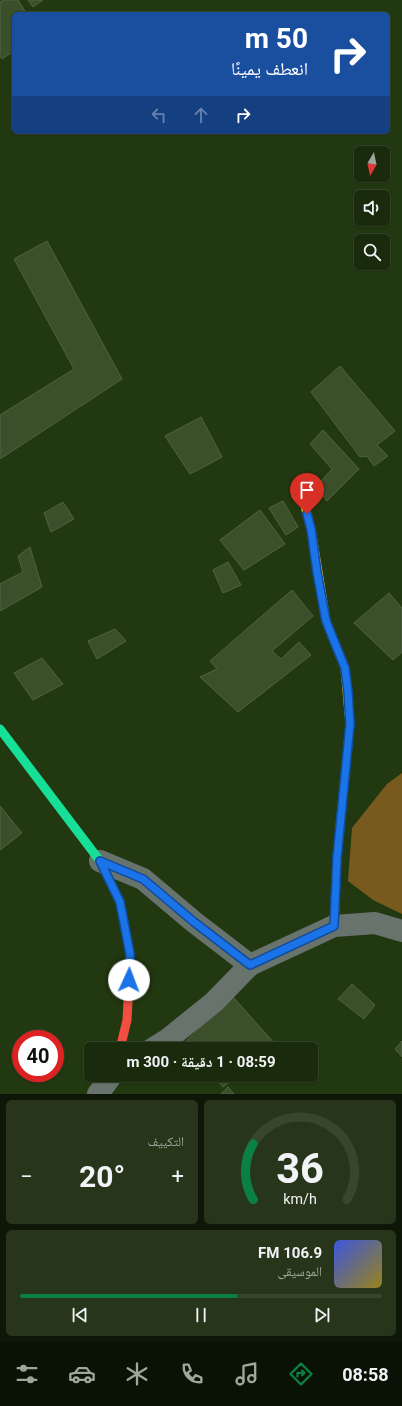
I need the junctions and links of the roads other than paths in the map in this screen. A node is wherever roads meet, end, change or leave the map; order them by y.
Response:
1 (299, 484) dead end
2 (0, 729) edge
3 (100, 861) junction
4 (334, 926) junction
5 (402, 931) edge
6 (250, 965) junction
7 (122, 1042) edge
8 (163, 1042) edge
9 (107, 1082) edge
10 (98, 1094) edge

1 - 4 street
2 - 3 street
3 - 6 street
3 - 7 street
4 - 5 street
4 - 6 street
6 - 8 street
9 - 10 street

